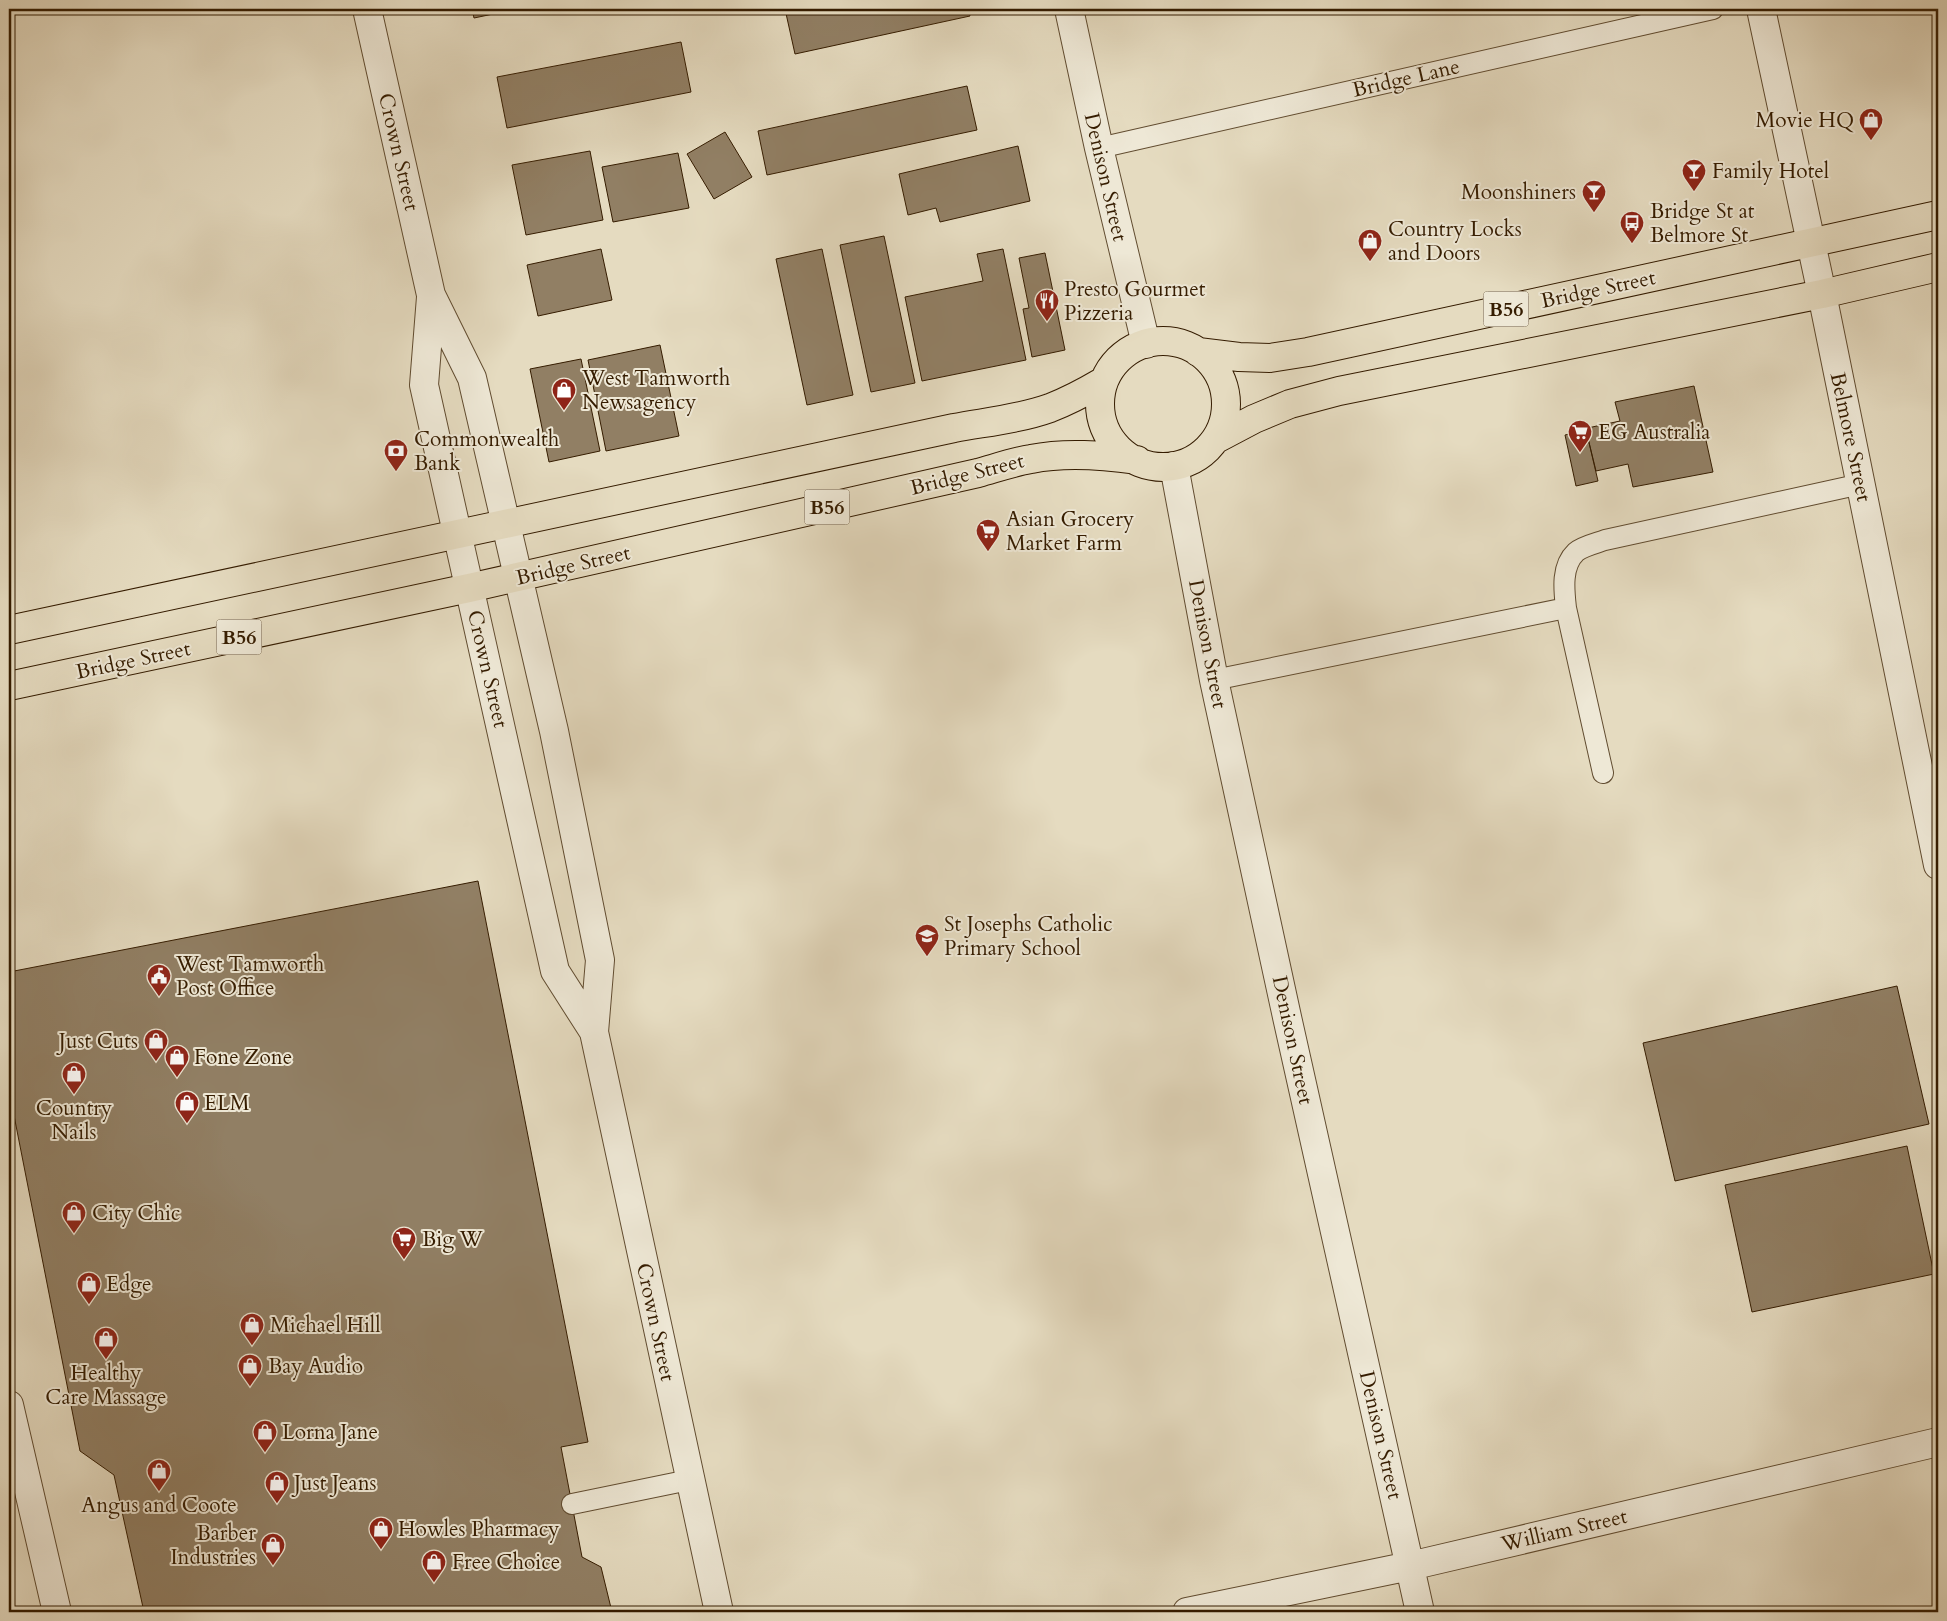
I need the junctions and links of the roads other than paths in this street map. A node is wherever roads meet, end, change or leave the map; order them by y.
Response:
1 (367, 9) edge
2 (1069, 9) edge
3 (1713, 9) edge
4 (1761, 9) edge
5 (1099, 148) junction
6 (1938, 215) edge
7 (1811, 242) junction
8 (1938, 267) edge
9 (1822, 294) junction
10 (431, 295) junction
11 (1146, 344) junction
12 (1198, 352) junction
13 (1102, 382) junction
14 (1218, 438) junction
15 (1137, 460) junction
16 (1174, 466) junction
17 (1861, 484) junction
18 (507, 525) junction
19 (458, 535) junction
20 (519, 577) junction
21 (470, 588) junction
22 (1566, 608) junction
23 (9, 630) edge
24 (1214, 680) junction
25 (9, 686) edge
26 (1603, 773) dead end
27 (1938, 865) edge
28 (594, 1032) junction
29 (9, 1405) edge
30 (1938, 1442) edge
31 (689, 1480) junction
32 (572, 1504) dead end
33 (1410, 1566) junction
34 (57, 1612) edge
35 (719, 1612) edge
36 (1188, 1612) edge
37 (1420, 1612) edge

1 - 10 street, Crown Street
2 - 5 street, Denison Street
3 - 5 lane, Bridge Lane
4 - 7 street, Belmore Street
5 - 11 street, Denison Street
6 - 7 main road, Bridge Street / B56
7 - 9 street, Belmore Street
7 - 12 main road, Bridge Street / B56
8 - 9 main road, B56
9 - 14 main road, B56
9 - 17 street, Belmore Street
10 - 18 street, Crown Street
10 - 19 street, Crown Street
11 - 12 main road, B56
11 - 13 main road, B56
12 - 14 main road, B56
13 - 15 main road, B56
13 - 18 main road, Bridge Street / B56
14 - 16 main road, B56
15 - 16 main road, B56
15 - 20 main road, Bridge Street / B56
16 - 24 street, Denison Street
17 - 22 lane
17 - 27 street, Belmore Street
18 - 19 main road, Bridge Street / B56
18 - 20 street, Crown Street
19 - 21 street, Crown Street
19 - 23 main road, Bridge Street / B56
20 - 21 main road, Bridge Street / B56
20 - 28 street, Crown Street
21 - 25 main road, Bridge Street / B56
21 - 28 street, Crown Street
22 - 24 lane
22 - 26 lane
24 - 33 street, Denison Street
28 - 31 street, Crown Street
29 - 34 street
30 - 33 street, William Street
31 - 32 lane
31 - 35 street, Crown Street
33 - 36 street, William Street
33 - 37 street, Denison Street

